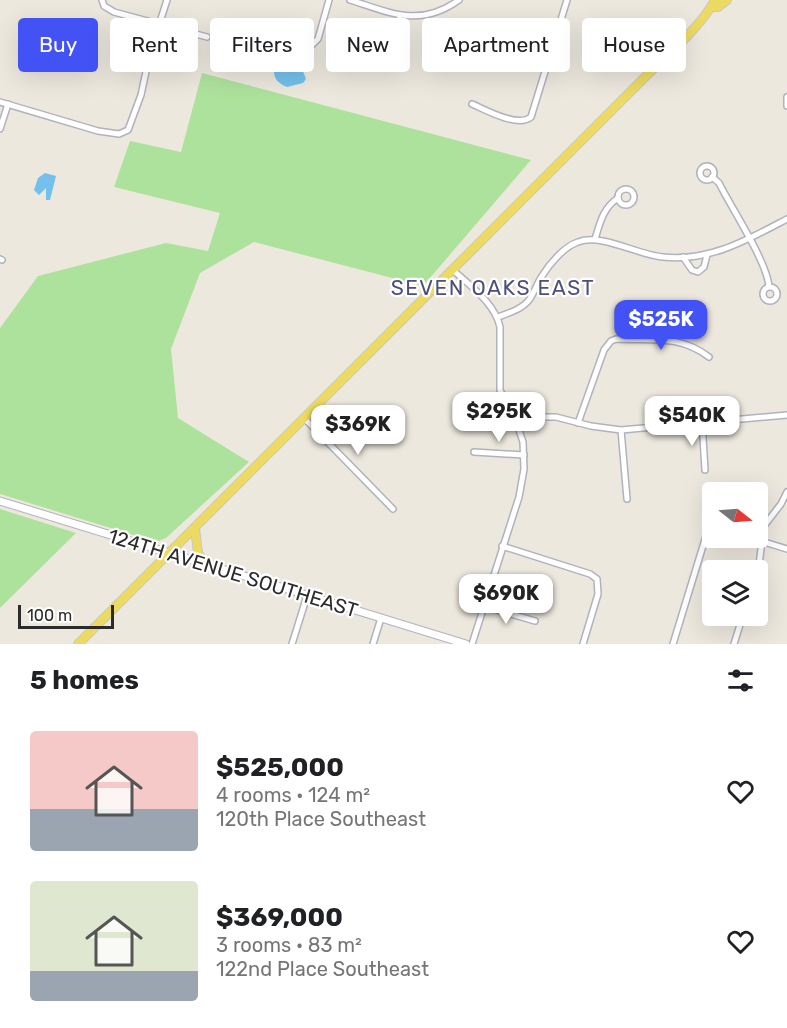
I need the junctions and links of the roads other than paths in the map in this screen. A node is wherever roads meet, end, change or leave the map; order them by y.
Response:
1 (102, 0) edge
2 (167, 0) edge
3 (329, 0) edge
4 (350, 0) edge
5 (459, 0) edge
6 (567, 0) edge
7 (727, 0) edge
8 (713, 4) edge
9 (400, 16) joint
10 (135, 18) edge
11 (161, 18) edge
12 (198, 34) edge
13 (207, 37) dead end
14 (314, 43) edge
15 (147, 72) edge
16 (787, 97) edge
17 (0, 102) edge
18 (8, 104) junction
19 (472, 104) dead end
20 (787, 106) edge
21 (0, 129) edge
22 (712, 177) dead end
23 (618, 198) dead end
24 (787, 219) edge
25 (595, 239) junction
26 (749, 239) junction
27 (707, 255) junction
28 (683, 258) junction
29 (453, 270) junction
30 (769, 286) dead end
31 (498, 317) junction
32 (710, 357) dead end
33 (787, 415) edge
34 (306, 419) junction
35 (702, 422) junction
36 (578, 423) junction
37 (517, 424) junction
38 (621, 429) junction
39 (474, 452) dead end
40 (524, 455) junction
41 (705, 470) dead end
42 (787, 492) edge
43 (627, 499) dead end
44 (0, 501) edge
45 (393, 509) dead end
46 (768, 519) edge
47 (195, 528) junction
48 (768, 543) edge
49 (502, 546) junction
50 (702, 546) edge
51 (787, 549) edge
52 (170, 553) junction
53 (207, 565) junction
54 (307, 596) junction
55 (484, 606) junction
56 (381, 618) junction
57 (535, 621) dead end
58 (740, 626) edge
59 (78, 644) edge
60 (292, 644) edge
61 (373, 644) edge
62 (466, 644) edge
63 (472, 644) edge
64 (584, 644) edge
65 (673, 644) edge
66 (734, 644) edge

1 - 10 street
2 - 11 street
3 - 14 street
4 - 9 street
5 - 9 street
6 - 19 street
7 - 8 main road
8 - 29 main road
12 - 13 street
15 - 18 street
16 - 20 street
17 - 18 street
18 - 21 street
22 - 26 street
23 - 25 street
24 - 26 street
25 - 28 street
25 - 31 street
26 - 27 street
26 - 30 street
27 - 28 street
27 - 28 street
29 - 31 street
29 - 34 main road
31 - 37 street
32 - 36 street
33 - 35 street
34 - 45 street
34 - 47 main road
35 - 38 street
35 - 41 street
36 - 37 street
36 - 38 street
37 - 40 street
38 - 43 street
39 - 40 street
40 - 49 street
42 - 46 street
44 - 52 street, 124TH AVENUE SOUTHEAST
47 - 52 main road
47 - 53 main road
48 - 51 street
49 - 55 street
49 - 64 street
50 - 65 street
52 - 53 street, 124TH AVENUE SOUTHEAST
52 - 59 main road
53 - 54 street, 124TH AVENUE SOUTHEAST
54 - 56 street, 124TH AVENUE SOUTHEAST
54 - 60 street
55 - 57 street
55 - 63 street
56 - 61 street
56 - 62 street, 124TH AVENUE SOUTHEAST
58 - 66 street

